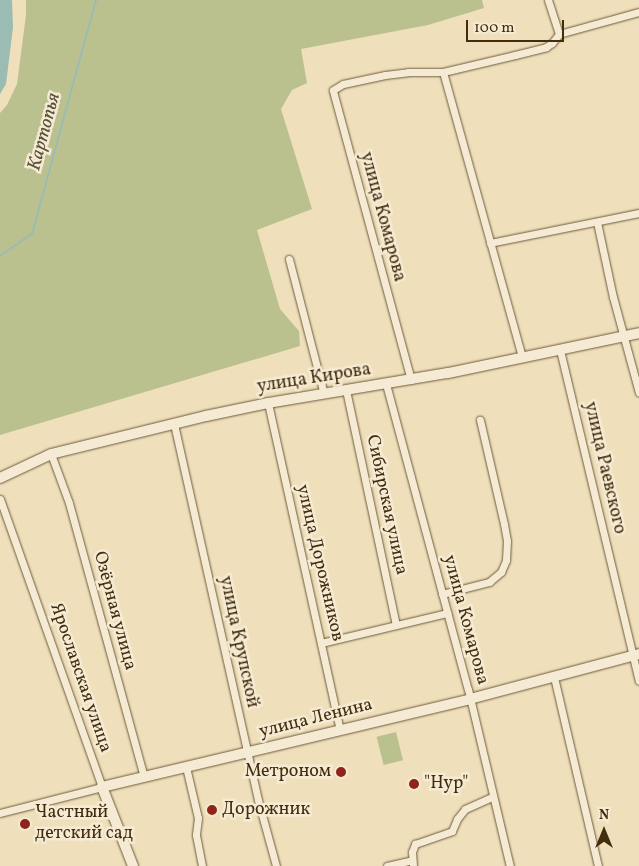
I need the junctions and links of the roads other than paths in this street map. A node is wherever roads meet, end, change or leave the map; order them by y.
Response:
1 (548, 0) edge
2 (639, 12) edge
3 (559, 34) junction
4 (443, 72) junction
5 (639, 213) edge
6 (597, 222) junction
7 (490, 243) junction
8 (289, 259) dead end
9 (639, 333) edge
10 (623, 336) junction
11 (560, 350) junction
12 (522, 357) junction
13 (411, 380) junction
14 (386, 384) junction
15 (346, 390) junction
16 (639, 392) edge
17 (324, 394) junction
18 (268, 403) junction
19 (480, 420) dead end
20 (174, 424) junction
21 (51, 454) junction
22 (0, 478) edge
23 (0, 499) edge
24 (442, 594) junction
25 (447, 613) junction
26 (396, 625) junction
27 (321, 643) junction
28 (636, 655) edge
29 (554, 677) junction
30 (639, 681) edge
31 (470, 699) junction
32 (340, 730) junction
33 (247, 753) junction
34 (186, 767) junction
35 (144, 777) junction
36 (102, 787) junction
37 (492, 797) junction
38 (0, 811) edge
39 (413, 863) edge
40 (133, 866) edge
41 (202, 866) edge
42 (276, 866) edge
43 (387, 866) edge
44 (510, 866) edge
45 (598, 866) edge

1 - 3 street
2 - 3 street
3 - 4 street
4 - 7 street
4 - 13 street, улица Комарова
5 - 6 street
6 - 7 street
6 - 10 street
7 - 12 street
8 - 17 street
9 - 10 street, улица Кирова
10 - 11 street, улица Кирова
10 - 16 street
11 - 12 street, улица Кирова
11 - 28 street, улица Раевского
12 - 13 street, улица Кирова
13 - 14 street, улица Кирова
14 - 15 street, улица Кирова
14 - 24 street, улица Комарова
15 - 17 street, улица Кирова
15 - 26 street, Сибирская улица
17 - 18 street, улица Кирова
18 - 20 street, улица Кирова
18 - 27 street, улица Дорожников
19 - 24 street
20 - 21 street, улица Кирова
20 - 33 street, улица Крупской
21 - 22 street, улица Кирова
21 - 35 street, Озёрная улица
23 - 36 street, Ярославская улица
24 - 25 street, улица Комарова
25 - 26 street
25 - 31 street, улица Комарова
26 - 27 street
27 - 32 street, улица Дорожников
28 - 29 street, улица Ленина
28 - 30 street, улица Раевского
29 - 31 street, улица Ленина
29 - 45 street
31 - 32 street, улица Ленина
31 - 37 street, улица Комарова
32 - 33 street, улица Ленина
33 - 34 street, улица Ленина
33 - 42 street, улица Крупской
34 - 35 street, улица Ленина
34 - 41 street
35 - 36 street, улица Ленина
36 - 38 street, улица Ленина
36 - 40 street, Ярославская улица
37 - 39 street
37 - 44 street, улица Комарова
39 - 43 street

